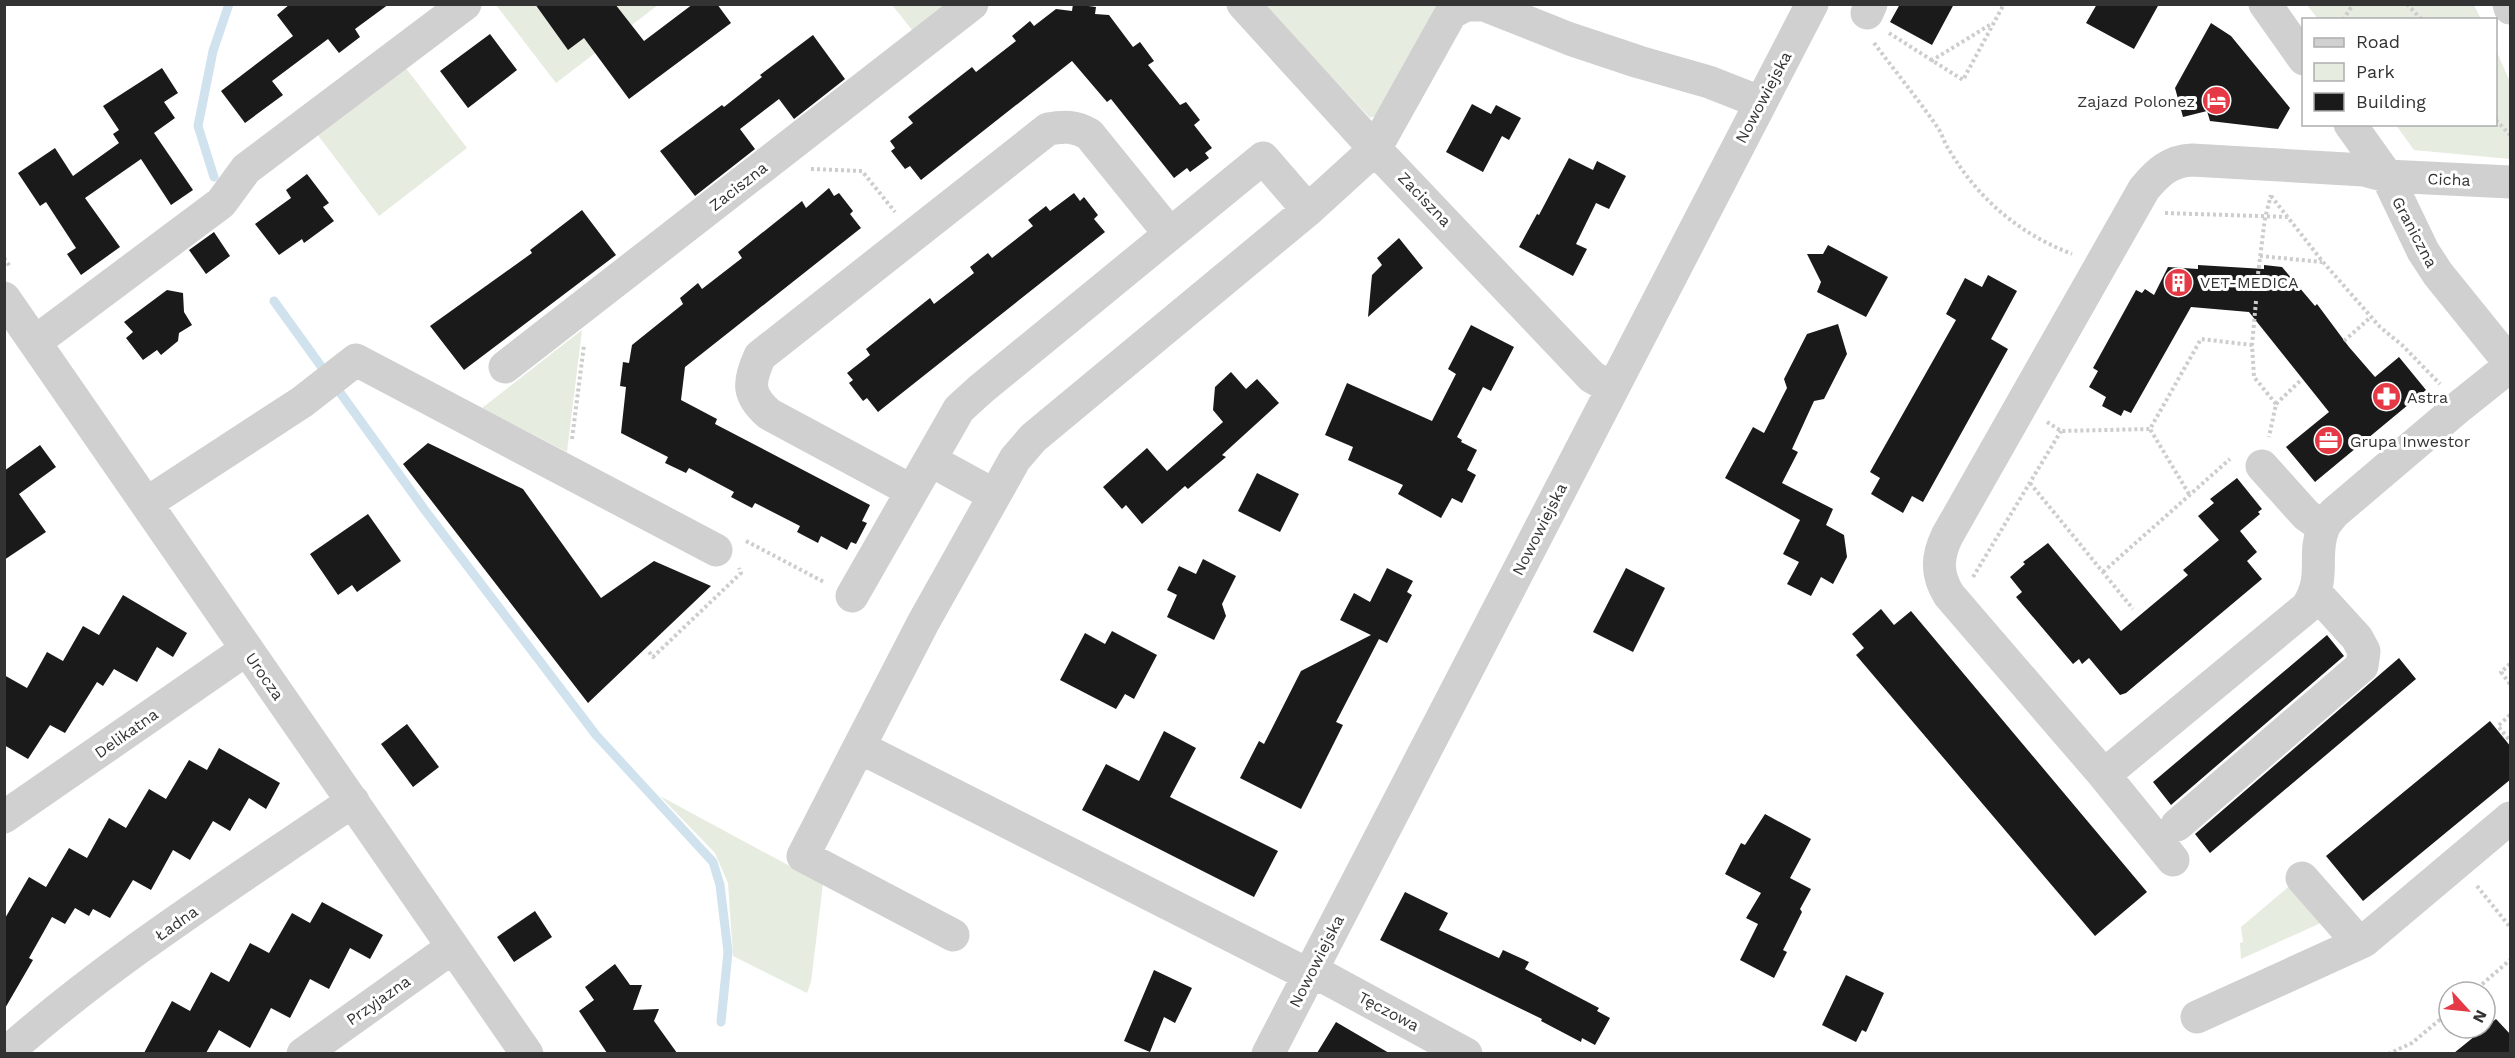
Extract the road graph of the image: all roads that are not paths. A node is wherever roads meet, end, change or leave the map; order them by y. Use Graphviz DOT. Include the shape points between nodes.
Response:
graph roads {
  1 [pos="465,4"];
  2 [pos="972,4"];
  3 [pos="1243,4"];
  4 [pos="1812,4"];
  5 [pos="2265,4"];
  6 [pos="2302,56"];
  7 [pos="1760,102"];
  8 [pos="2351,126"];
  9 [pos="1375,149"];
  10 [pos="2387,176"];
  11 [pos="2511,182"];
  12 [pos="1308,210"];
  13 [pos="1170,234"];
  14 [pos="4,298"];
  15 [pos="35,342"];
  16 [pos="2511,364"];
  17 [pos="505,367"];
  18 [pos="1612,388"];
  19 [pos="930,460"];
  20 [pos="2250,460"];
  21 [pos="912,491"];
  22 [pos="994,495"];
  23 [pos="147,503"];
  24 [pos="2323,527"];
  25 [pos="716,550"];
  26 [pos="2316,593"];
  27 [pos="852,596"];
  28 [pos="247,649"];
  29 [pos="859,747"];
  30 [pos="2104,776"];
  31 [pos="353,801"];
  32 [pos="4,817"];
  33 [pos="2511,818"];
  34 [pos="2177,825"];
  35 [pos="2173,860"];
  36 [pos="2302,878"];
  37 [pos="953,935"];
  38 [pos="2359,943"];
  39 [pos="453,947"];
  40 [pos="1309,975"];
  41 [pos="2198,1017"];
  42 [pos="5,1053"];
  43 [pos="303,1053"];
  44 [pos="526,1053"];
  45 [pos="1268,1053"];
  46 [pos="1466,1053"];
  1 -- 15 [label="street" via="246,169 221,203"];
  2 -- 17 [label="street, Zaciszna"];
  3 -- 9 [label="street, Zaciszna"];
  4 -- 7 [label="street, Nowowiejska"];
  5 -- 6 [label="street"];
  7 -- 9 [label="street" via="1570,39 1484,5 1466,5 1451,13"];
  7 -- 18 [label="street, Nowowiejska"];
  8 -- 10 [label="street, Graniczna"];
  9 -- 12 [label="street"];
  9 -- 18 [label="street, Zaciszna" via="1592,377"];
  10 -- 11 [label="street, Cicha"];
  10 -- 16 [label="street, Graniczna" via="2438,274"];
  10 -- 30 [label="street, Cicha" via="2364,170 2179,161 2156,175 2144,189 1940,553 1942,583 1957,604"];
  12 -- 13 [label="street" via="1263,158"];
  12 -- 22 [label="street" via="1033,438"];
  13 -- 19 [label="street" via="958,409"];
  13 -- 21 [label="street" via="1089,134 1078,128 1048,129 760,356 752,393 769,414"];
  14 -- 15 [label="street, Urocza"];
  15 -- 23 [label="street, Urocza"];
  16 -- 24 [label="street" via="2343,505"];
  18 -- 40 [label="street, Nowowiejska"];
  19 -- 21 [label="street"];
  19 -- 22 [label="street"];
  20 -- 24 [label="street"];
  21 -- 27 [label="street"];
  22 -- 29 [label="street"];
  23 -- 25 [label="street" via="302,402 356,360"];
  23 -- 28 [label="street, Urocza"];
  24 -- 26 [label="street"];
  26 -- 30 [label="street" via="2307,607"];
  26 -- 34 [label="street" via="2357,638 2364,651 2362,666"];
  28 -- 31 [label="street, Urocza"];
  28 -- 32 [label="street, Delikatna"];
  29 -- 37 [label="street" via="803,856"];
  29 -- 40 [label="street, Tęczowa"];
  30 -- 35 [label="street, Cicha"];
  31 -- 39 [label="street, Urocza"];
  31 -- 42 [label="street, Ładna" via="117,964 54,1010"];
  33 -- 38 [label="street"];
  36 -- 38 [label="street"];
  38 -- 41 [label="street"];
  39 -- 43 [label="street, Przyjazna"];
  39 -- 44 [label="street, Urocza"];
  40 -- 45 [label="street, Nowowiejska"];
  40 -- 46 [label="street, Tęczowa" via="1326,978"];
}
